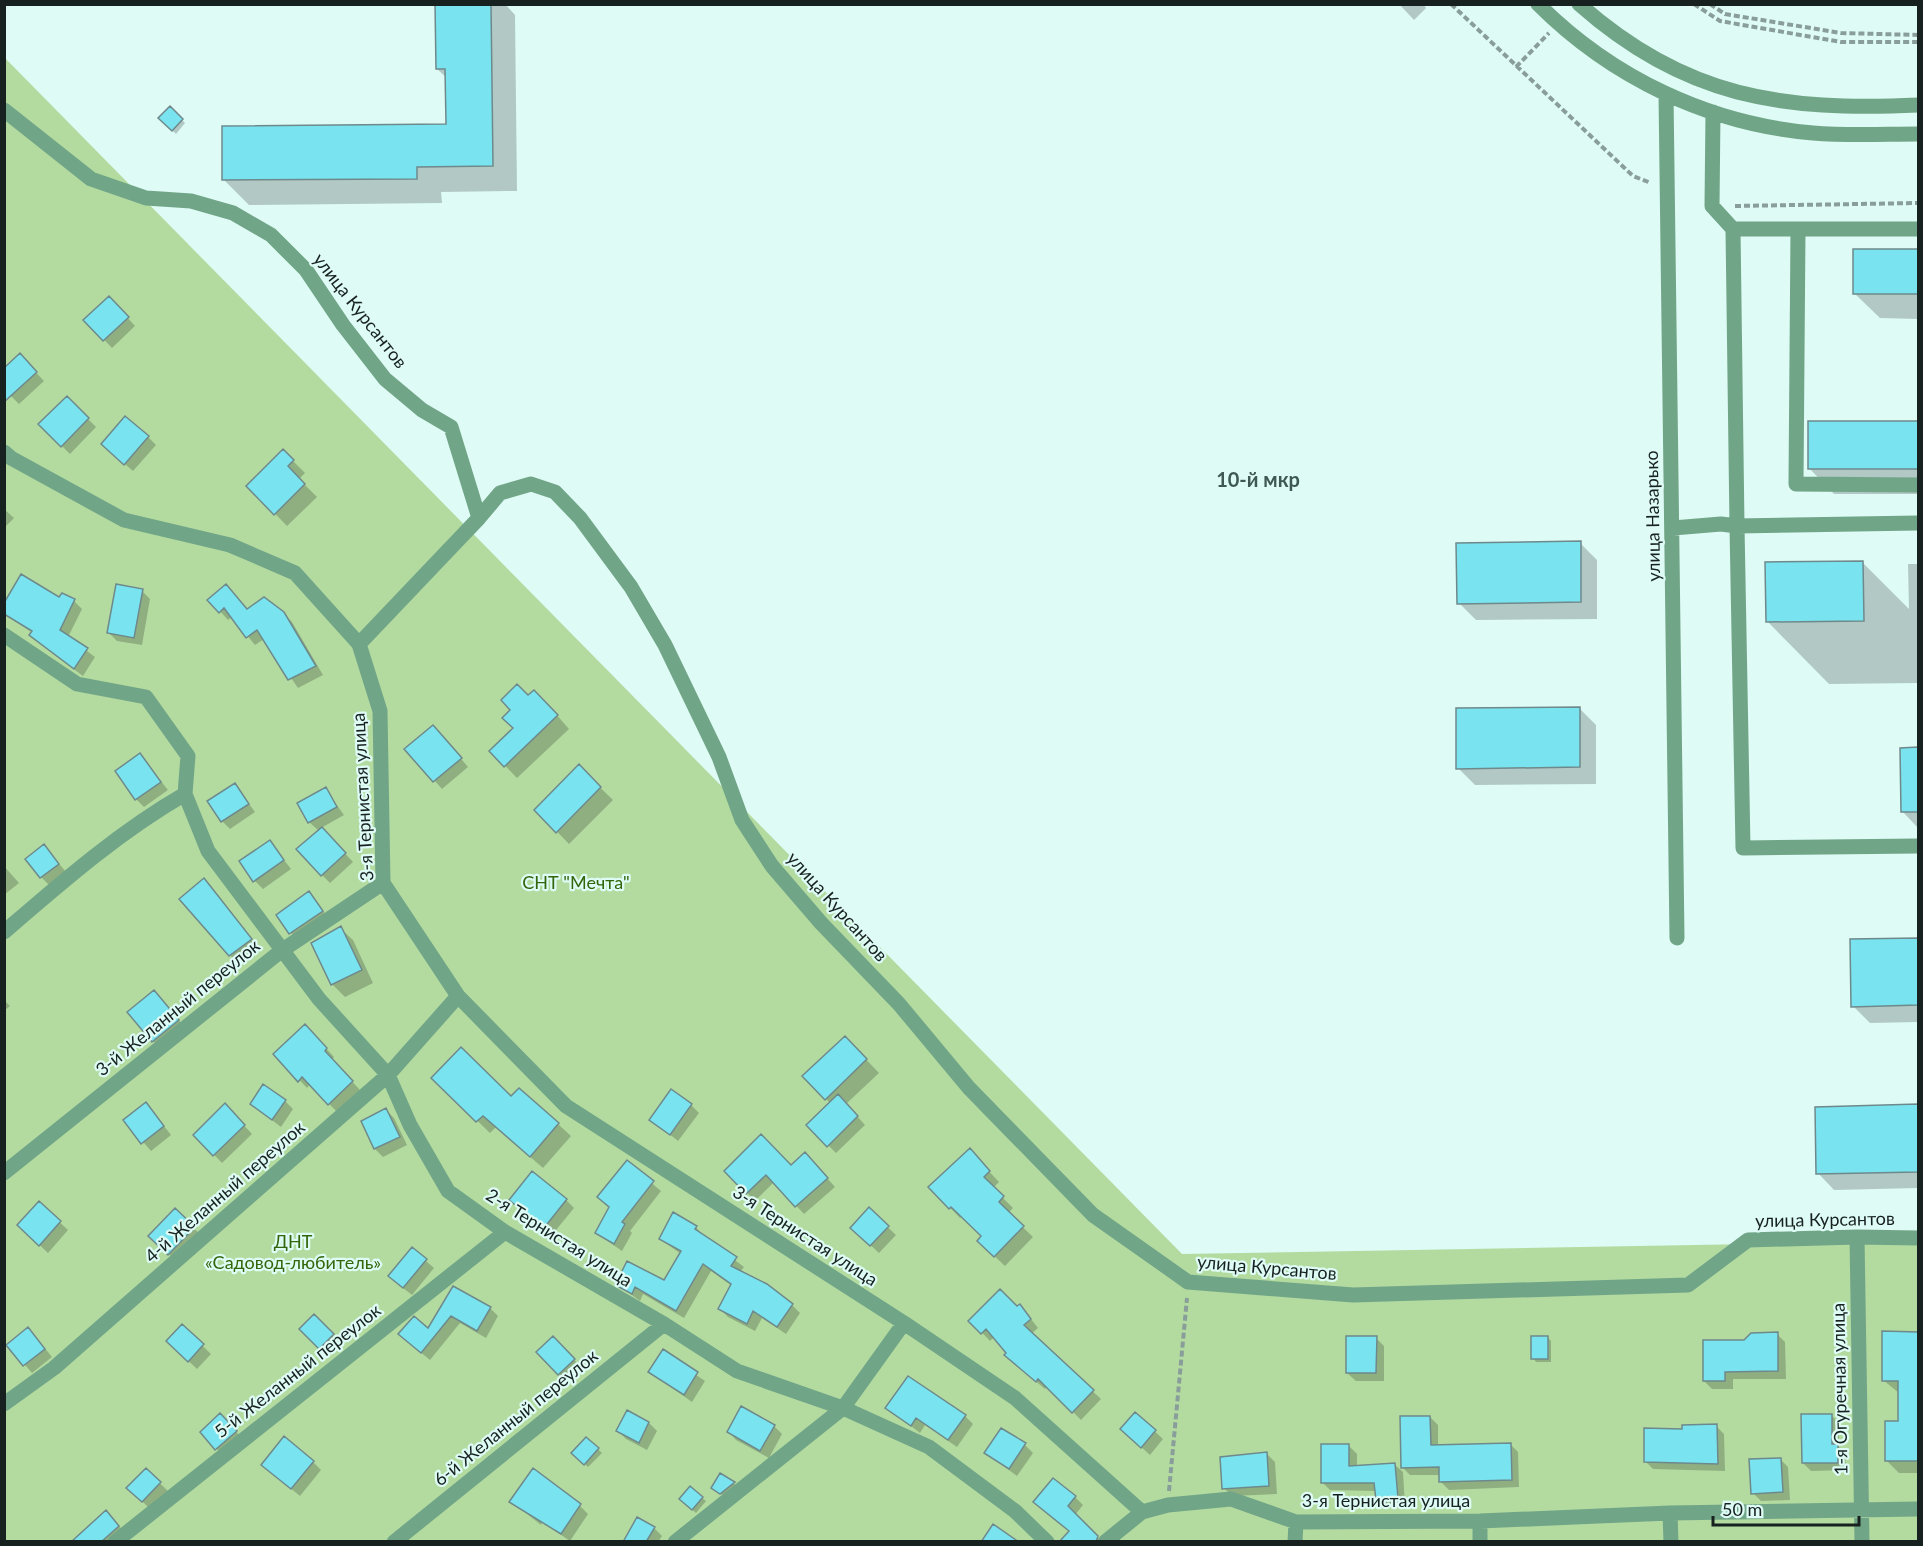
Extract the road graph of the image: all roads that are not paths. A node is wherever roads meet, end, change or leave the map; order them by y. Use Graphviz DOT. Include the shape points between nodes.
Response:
graph roads {
  1 [pos="1538,4"];
  2 [pos="1579,4"];
  3 [pos="1666,94"];
  4 [pos="1918,105"];
  5 [pos="4,110"];
  6 [pos="1713,112"];
  7 [pos="1918,134"];
  8 [pos="1733,229"];
  9 [pos="1798,229"];
  10 [pos="1918,229"];
  11 [pos="4,452"];
  12 [pos="1918,485"];
  13 [pos="479,518"];
  14 [pos="1918,523"];
  15 [pos="1737,526"];
  16 [pos="1673,528"];
  17 [pos="5,637"];
  18 [pos="359,644"];
  19 [pos="185,794"];
  20 [pos="1918,846"];
  21 [pos="383,883"];
  22 [pos="4,932"];
  23 [pos="1677,938"];
  24 [pos="281,951"];
  25 [pos="458,996"];
  26 [pos="388,1076"];
  27 [pos="4,1173"];
  28 [pos="505,1232"];
  29 [pos="1857,1237"];
  30 [pos="1918,1238"];
  31 [pos="904,1323"];
  32 [pos="664,1324"];
  33 [pos="4,1404"];
  34 [pos="843,1408"];
  35 [pos="1861,1509"];
  36 [pos="1918,1509"];
  37 [pos="1142,1512"];
  38 [pos="1670,1513"];
  39 [pos="1480,1521"];
  40 [pos="1296,1522"];
  41 [pos="115,1542"];
  42 [pos="394,1542"];
  43 [pos="675,1542"];
  44 [pos="1047,1542"];
  45 [pos="1105,1542"];
  46 [pos="1295,1542"];
  47 [pos="1480,1542"];
  48 [pos="1671,1542"];
  49 [pos="1862,1542"];
  1 -- 3 [label="street" via="1558,24 1619,69"];
  2 -- 4 [label="street" via="1642,53 1734,92 1815,106"];
  3 -- 6 [label="street"];
  3 -- 16 [label="street, улица Назарько"];
  5 -- 13 [label="street, улица Курсантов" via="91,179 146,198 190,201 233,213 271,235 306,270 385,379 422,410 451,427"];
  6 -- 7 [label="street" via="1764,126 1814,133"];
  6 -- 8 [label="street" via="1712,206"];
  8 -- 9 [label="street"];
  8 -- 15 [label="street"];
  9 -- 10 [label="street"];
  9 -- 12 [label="street" via="1796,484"];
  11 -- 18 [label="street, 3-я Тернистая улица" via="124,520 230,545 295,573"];
  13 -- 18 [label="street"];
  13 -- 29 [label="street, улица Курсантов" via="500,493 531,484 555,492 580,518 631,587 665,645 719,756 742,820 772,866 899,1004 969,1088 1093,1215 1188,1282 1353,1295 1688,1285 1748,1240"];
  14 -- 15 [label="street"];
  15 -- 16 [label="street"];
  15 -- 20 [label="street" via="1743,848"];
  16 -- 23 [label="street, улица Назарько"];
  17 -- 19 [label="street, 2-я Тернистая улица" via="76,684 146,697 188,756"];
  18 -- 21 [label="street, 3-я Тернистая улица" via="380,711"];
  19 -- 22 [label="street" via="79,868"];
  19 -- 24 [label="street, 2-я Тернистая улица" via="208,851"];
  21 -- 24 [label="street, 3-й Желанный переулок"];
  21 -- 25 [label="street, 3-я Тернистая улица"];
  24 -- 26 [label="street, 2-я Тернистая улица"];
  24 -- 27 [label="street, 3-й Желанный переулок"];
  25 -- 26 [label="street, 4-й Желанный переулок"];
  25 -- 31 [label="street, 3-я Тернистая улица" via="566,1106"];
  26 -- 28 [label="street, 2-я Тернистая улица" via="410,1125 448,1191"];
  26 -- 33 [label="street, 4-й Желанный переулок" via="54,1368"];
  28 -- 32 [label="street, 2-я Тернистая улица"];
  28 -- 41 [label="street, 5-й Желанный переулок"];
  29 -- 30 [label="street, улица Курсантов"];
  29 -- 35 [label="street, 1-я Огуречная улица"];
  31 -- 34 [label="street"];
  31 -- 37 [label="street, 3-я Тернистая улица" via="1015,1398"];
  32 -- 34 [label="street, 2-я Тернистая улица" via="737,1371"];
  32 -- 42 [label="street, 6-й Желанный переулок"];
  34 -- 43 [label="street"];
  34 -- 44 [label="street, 2-я Тернистая улица" via="929,1447 1015,1511"];
  35 -- 36 [label="street, 3-я Тернистая улица"];
  35 -- 38 [label="street, 3-я Тернистая улица"];
  35 -- 49 [label="street, 1-я Огуречная улица"];
  37 -- 40 [label="street, 3-я Тернистая улица" via="1168,1505 1231,1499"];
  37 -- 45 [label="street"];
  38 -- 39 [label="street, 3-я Тернистая улица"];
  38 -- 48 [label="street"];
  39 -- 40 [label="street, 3-я Тернистая улица"];
  39 -- 47 [label="street"];
  40 -- 46 [label="street"];
}
